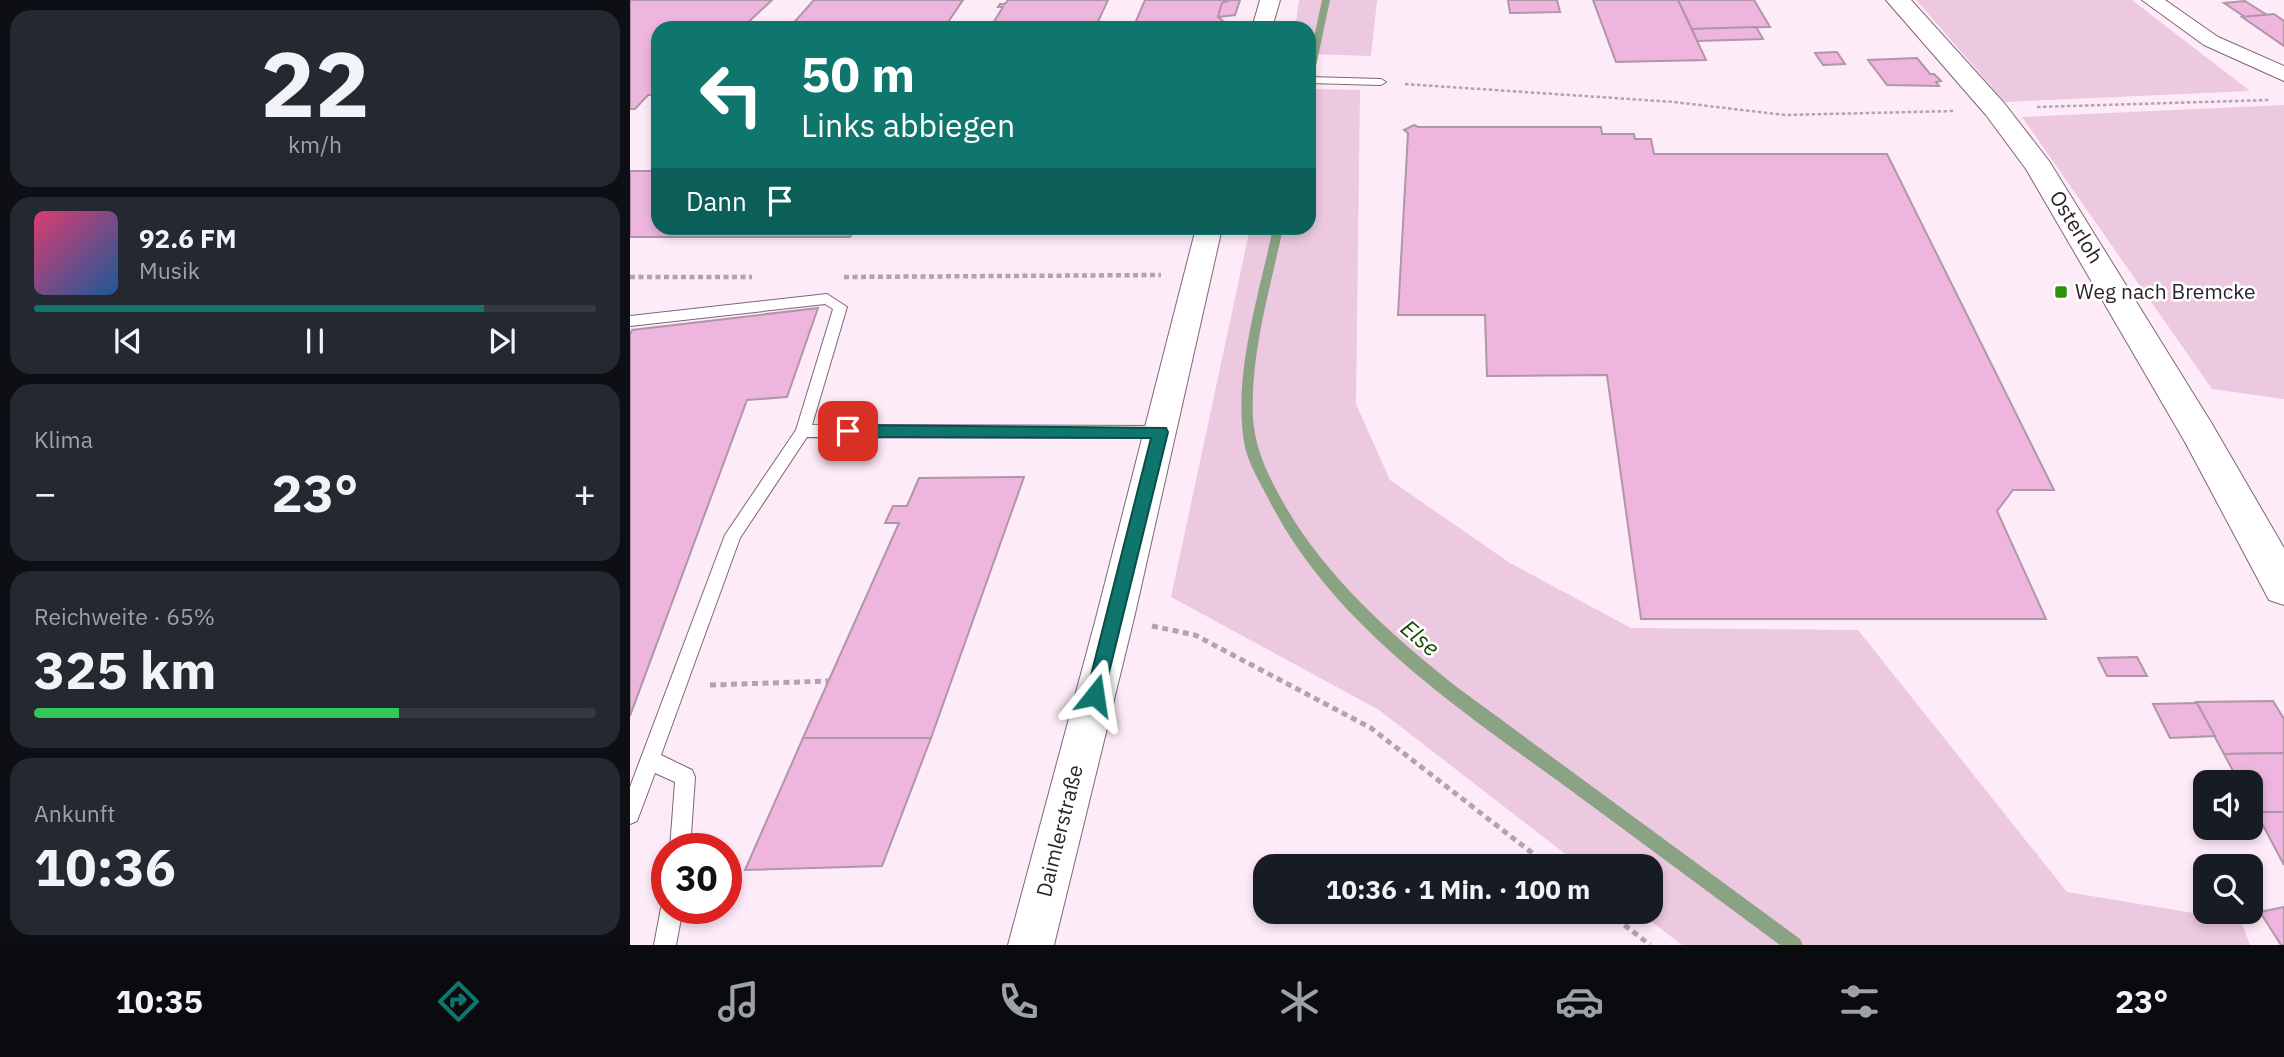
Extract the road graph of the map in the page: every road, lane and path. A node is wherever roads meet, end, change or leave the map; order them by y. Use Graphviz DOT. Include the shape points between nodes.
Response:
graph roads {
  1 [pos="1270,0"];
  2 [pos="1898,0"];
  3 [pos="2152,0"];
  4 [pos="1264,21"];
  5 [pos="2284,74"];
  6 [pos="1316,80"];
  7 [pos="1381,82"];
  8 [pos="2272,100"];
  9 [pos="1996,109"];
  10 [pos="1208,235"];
  11 [pos="1199,275"];
  12 [pos="838,276"];
  13 [pos="630,277"];
  14 [pos="755,277"];
  15 [pos="630,321"];
  16 [pos="803,431"];
  17 [pos="1161,432"];
  18 [pos="2284,587"];
  19 [pos="1115,618"];
  20 [pos="829,681"];
  21 [pos="677,686"];
  22 [pos="650,760"];
  23 [pos="630,814"];
  24 [pos="681,833"];
  25 [pos="1534,854"];
  26 [pos="669,924"];
  27 [pos="1623,924"];
  28 [pos="665,945"];
  29 [pos="1031,945"];
  30 [pos="1650,945"];
  1 -- 4 [label="street"];
  2 -- 9 [label="main road, Osterloh"];
  3 -- 5 [label="street" via="2211,41"];
  6 -- 7 [label="lane"];
  7 -- 9 [label="path" via="1674,102 1785,115"];
  8 -- 9 [label="path"];
  9 -- 18 [label="main road, Osterloh" via="2079,229"];
  10 -- 11 [label="street, Daimlerstraße"];
  11 -- 12 [label="path"];
  11 -- 17 [label="street, Daimlerstraße"];
  13 -- 14 [label="path"];
  15 -- 16 [label="lane" via="827,299 834,303 840,307"];
  16 -- 17 [label="lane"];
  16 -- 21 [label="lane" via="733,535"];
  17 -- 19 [label="street, Daimlerstraße"];
  19 -- 25 [label="path" via="1195,635 1371,728"];
  19 -- 29 [label="street, Daimlerstraße"];
  20 -- 21 [label="path"];
  21 -- 22 [label="lane"];
  22 -- 23 [label="lane"];
  22 -- 24 [label="lane" via="685,777"];
  26 -- 28 [label="lane"];
  27 -- 30 [label="path"];
}
